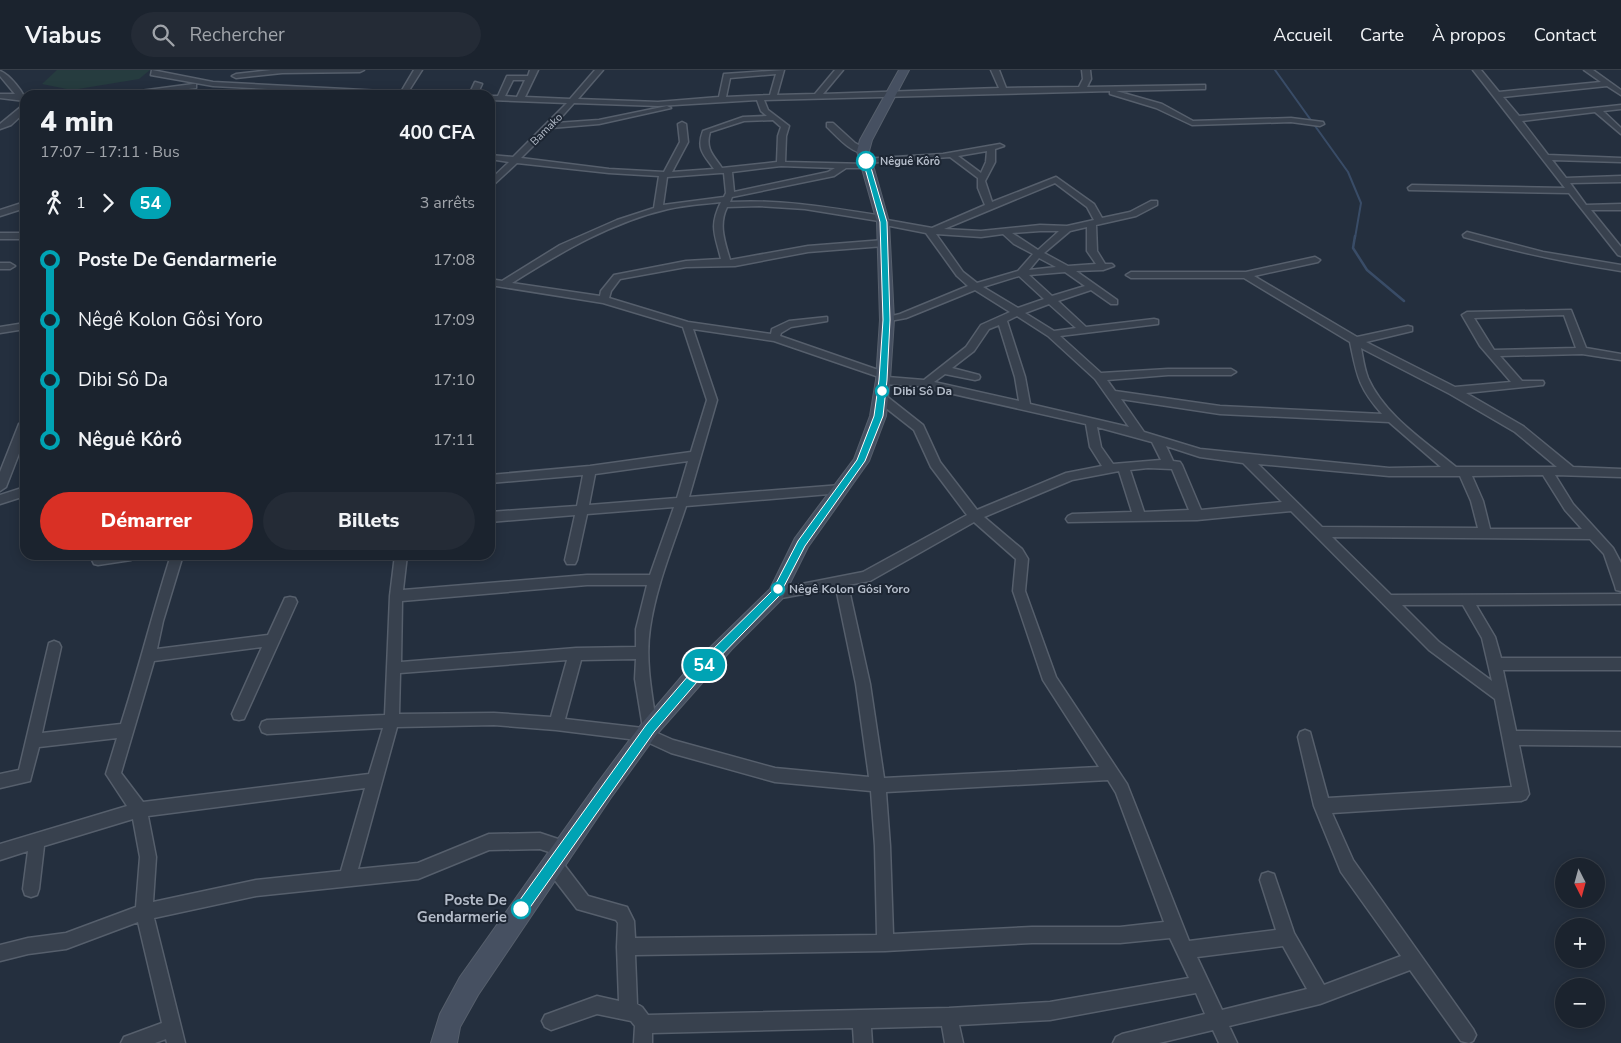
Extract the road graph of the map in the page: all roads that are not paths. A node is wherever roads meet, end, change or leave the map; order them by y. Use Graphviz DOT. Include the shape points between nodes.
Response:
graph roads {
  1 [pos="156,70"];
  2 [pos="174,70"];
  3 [pos="360,70"];
  4 [pos="418,70"];
  5 [pos="534,70"];
  6 [pos="599,70"];
  7 [pos="780,70"];
  8 [pos="839,70"];
  9 [pos="904,70"];
  10 [pos="995,70"];
  11 [pos="1086,70"];
  12 [pos="1477,70"];
  13 [pos="1588,70"];
  14 [pos="0,73"];
  15 [pos="239,73"];
  16 [pos="165,76"];
  17 [pos="531,78"];
  18 [pos="213,84"];
  19 [pos="352,84"];
  20 [pos="478,84"];
  21 [pos="1608,84"];
  22 [pos="230,85"];
  23 [pos="1202,87"];
  24 [pos="1098,89"];
  25 [pos="165,90"];
  26 [pos="288,90"];
  27 [pos="321,90"];
  28 [pos="383,90"];
  29 [pos="406,90"];
  30 [pos="475,90"];
  31 [pos="1003,90"];
  32 [pos="1081,90"];
  33 [pos="1621,93"];
  34 [pos="20,94"];
  35 [pos="891,95"];
  36 [pos="1496,95"];
  37 [pos="0,96"];
  38 [pos="816,97"];
  39 [pos="20,98"];
  40 [pos="495,98"];
  41 [pos="501,98"];
  42 [pos="760,98"];
  43 [pos="773,98"];
  44 [pos="520,99"];
  45 [pos="722,99"];
  46 [pos="572,101"];
  47 [pos="686,102"];
  48 [pos="1621,107"];
  49 [pos="1597,110"];
  50 [pos="20,112"];
  51 [pos="773,118"];
  52 [pos="1517,118"];
  53 [pos="682,124"];
  54 [pos="1320,124"];
  55 [pos="830,125"];
  56 [pos="548,126"];
  57 [pos="0,127"];
  58 [pos="1620,130"];
  59 [pos="684,142"];
  60 [pos="702,142"];
  61 [pos="951,154"];
  62 [pos="1545,157"];
  63 [pos="495,158"];
  64 [pos="865,159"];
  65 [pos="516,160"];
  66 [pos="1621,160"];
  67 [pos="781,164"];
  68 [pos="845,165"];
  69 [pos="724,171"];
  70 [pos="665,174"];
  71 [pos="983,178"];
  72 [pos="1621,179"];
  73 [pos="495,180"];
  74 [pos="1563,180"];
  75 [pos="1412,188"];
  76 [pos="1571,191"];
  77 [pos="727,199"];
  78 [pos="1154,203"];
  79 [pos="990,206"];
  80 [pos="0,207"];
  81 [pos="20,207"];
  82 [pos="1621,207"];
  83 [pos="11,208"];
  84 [pos="1584,208"];
  85 [pos="658,209"];
  86 [pos="0,213"];
  87 [pos="883,220"];
  88 [pos="1095,222"];
  89 [pos="1067,229"];
  90 [pos="928,231"];
  91 [pos="1004,231"];
  92 [pos="1467,235"];
  93 [pos="0,236"];
  94 [pos="20,236"];
  95 [pos="884,243"];
  96 [pos="1621,253"];
  97 [pos="1037,255"];
  98 [pos="1315,260"];
  99 [pos="726,262"];
  100 [pos="1621,268"];
  101 [pos="1068,270"];
  102 [pos="1021,273"];
  103 [pos="1131,275"];
  104 [pos="1246,275"];
  105 [pos="495,283"];
  106 [pos="504,284"];
  107 [pos="974,287"];
  108 [pos="1092,287"];
  109 [pos="495,288"];
  110 [pos="604,300"];
  111 [pos="1050,300"];
  112 [pos="1114,302"];
  113 [pos="1016,313"];
  114 [pos="824,319"];
  115 [pos="1002,319"];
  116 [pos="887,320"];
  117 [pos="1154,322"];
  118 [pos="687,326"];
  119 [pos="20,327"];
  120 [pos="1408,329"];
  121 [pos="0,330"];
  122 [pos="1084,330"];
  123 [pos="1052,334"];
  124 [pos="775,338"];
  125 [pos="1355,340"];
  126 [pos="1582,352"];
  127 [pos="1492,354"];
  128 [pos="1621,357"];
  129 [pos="943,370"];
  130 [pos="1230,372"];
  131 [pos="975,377"];
  132 [pos="1099,377"];
  133 [pos="883,378"];
  134 [pos="1539,383"];
  135 [pos="925,384"];
  136 [pos="1519,385"];
  137 [pos="1454,391"];
  138 [pos="1111,394"];
  139 [pos="881,398"];
  140 [pos="1025,406"];
  141 [pos="1392,418"];
  142 [pos="1091,421"];
  143 [pos="1140,434"];
  144 [pos="20,437"];
  145 [pos="1156,438"];
  146 [pos="695,456"];
  147 [pos="1246,459"];
  148 [pos="1169,465"];
  149 [pos="1123,466"];
  150 [pos="1110,468"];
  151 [pos="590,470"];
  152 [pos="1458,471"];
  153 [pos="1546,471"];
  154 [pos="1570,471"];
  155 [pos="1621,472"];
  156 [pos="495,479"];
  157 [pos="0,488"];
  158 [pos="841,489"];
  159 [pos="20,493"];
  160 [pos="0,500"];
  161 [pos="682,501"];
  162 [pos="1293,506"];
  163 [pos="582,509"];
  164 [pos="1197,515"];
  165 [pos="975,516"];
  166 [pos="495,517"];
  167 [pos="1140,517"];
  168 [pos="1072,519"];
  169 [pos="1320,532"];
  170 [pos="1485,533"];
  171 [pos="1591,534"];
  172 [pos="175,560"];
  173 [pos="400,560"];
  174 [pos="571,560"];
  175 [pos="655,580"];
  176 [pos="841,581"];
  177 [pos="1621,586"];
  178 [pos="776,594"];
  179 [pos="396,596"];
  180 [pos="1466,599"];
  181 [pos="1621,599"];
  182 [pos="1387,600"];
  183 [pos="290,602"];
  184 [pos="271,640"];
  185 [pos="54,647"];
  186 [pos="642,653"];
  187 [pos="576,654"];
  188 [pos="149,656"];
  189 [pos="1496,664"];
  190 [pos="1621,664"];
  191 [pos="394,668"];
  192 [pos="1502,696"];
  193 [pos="239,714"];
  194 [pos="392,721"];
  195 [pos="556,724"];
  196 [pos="267,727"];
  197 [pos="127,730"];
  198 [pos="648,732"];
  199 [pos="1305,737"];
  200 [pos="1511,738"];
  201 [pos="1621,739"];
  202 [pos="33,741"];
  203 [pos="1112,773"];
  204 [pos="375,780"];
  205 [pos="0,781"];
  206 [pos="878,785"];
  207 [pos="1322,806"];
  208 [pos="139,810"];
  209 [pos="37,841"];
  210 [pos="564,850"];
  211 [pos="0,852"];
  212 [pos="553,864"];
  213 [pos="347,878"];
  214 [pos="1268,880"];
  215 [pos="31,889"];
  216 [pos="144,912"];
  217 [pos="1175,929"];
  218 [pos="1287,936"];
  219 [pos="885,943"];
  220 [pos="625,947"];
  221 [pos="1185,950"];
  222 [pos="0,954"];
  223 [pos="1414,960"];
  224 [pos="1201,984"];
  225 [pos="1320,995"];
  226 [pos="628,1011"];
  227 [pos="949,1016"];
  228 [pos="861,1018"];
  229 [pos="1218,1020"];
  230 [pos="551,1021"];
  231 [pos="644,1024"];
  232 [pos="1468,1035"];
  233 [pos="174,1036"];
  234 [pos="130,1043"];
  235 [pos="444,1043"];
  236 [pos="643,1043"];
  237 [pos="864,1043"];
  238 [pos="954,1043"];
  239 [pos="1122,1043"];
  240 [pos="1228,1043"];
  1 -- 16 [label="street" via="154,73"];
  2 -- 16 [label="street"];
  3 -- 19 [label="street"];
  4 -- 29 [label="street"];
  5 -- 17 [label="street"];
  6 -- 46 [label="street, Bamako"];
  7 -- 43 [label="street"];
  7 -- 45 [label="street" via="727,76"];
  8 -- 38 [label="street"];
  9 -- 35 [label="street"];
  10 -- 31 [label="street"];
  11 -- 32 [label="street" via="1087,79"];
  12 -- 36 [label="street"];
  13 -- 21 [label="street"];
  14 -- 34 [label="street"];
  15 -- 19 [label="street" via="282,71"];
  15 -- 22 [label="street"];
  16 -- 18 [label="street"];
  17 -- 41 [label="street" via="510,78"];
  17 -- 44 [label="street"];
  18 -- 22 [label="street"];
  18 -- 25 [label="street"];
  19 -- 27 [label="street"];
  19 -- 28 [label="street"];
  20 -- 30 [label="street"];
  21 -- 33 [label="street"];
  21 -- 36 [label="street"];
  22 -- 26 [label="street"];
  23 -- 24 [label="street"];
  24 -- 32 [label="street"];
  24 -- 54 [label="street" via="1139,98 1192,122 1291,120"];
  31 -- 32 [label="street"];
  31 -- 35 [label="street"];
  35 -- 38 [label="street"];
  35 -- 64 [label="street" via="866,140"];
  36 -- 52 [label="street"];
  37 -- 39 [label="street"];
  38 -- 43 [label="street"];
  40 -- 41 [label="street"];
  41 -- 44 [label="street"];
  42 -- 43 [label="street"];
  42 -- 45 [label="street"];
  42 -- 51 [label="street" via="765,111"];
  44 -- 46 [label="street"];
  45 -- 47 [label="street"];
  46 -- 47 [label="street"];
  46 -- 56 [label="street, Bamako"];
  47 -- 56 [label="street" via="599,122"];
  48 -- 49 [label="street"];
  49 -- 52 [label="street"];
  49 -- 58 [label="street"];
  50 -- 57 [label="street"];
  51 -- 60 [label="street" via="742,119 707,131"];
  51 -- 67 [label="street" via="785,126"];
  52 -- 62 [label="street"];
  53 -- 59 [label="street"];
  55 -- 64 [label="street"];
  56 -- 65 [label="street, Bamako"];
  59 -- 60 [label="street"];
  59 -- 70 [label="street"];
  60 -- 69 [label="street"];
  61 -- 64 [label="street"];
  61 -- 71 [label="street"];
  61 -- 71 [label="street" via="996,147 990,168"];
  62 -- 66 [label="street"];
  62 -- 74 [label="street"];
  63 -- 65 [label="street"];
  64 -- 68 [label="street"];
  64 -- 87 [label="street"];
  65 -- 70 [label="street"];
  65 -- 73 [label="street, Bamako"];
  67 -- 68 [label="street"];
  67 -- 69 [label="street"];
  68 -- 77 [label="street" via="831,174"];
  69 -- 70 [label="street"];
  69 -- 77 [label="street"];
  70 -- 85 [label="street"];
  71 -- 79 [label="street" via="982,188"];
  72 -- 74 [label="street"];
  74 -- 76 [label="street"];
  75 -- 76 [label="street"];
  76 -- 84 [label="street"];
  77 -- 85 [label="street" via="685,202"];
  77 -- 87 [label="street" via="805,206"];
  77 -- 99 [label="street" via="718,217"];
  78 -- 88 [label="street" via="1133,214"];
  79 -- 88 [label="street" via="1031,187 1056,180 1091,206"];
  79 -- 90 [label="street"];
  80 -- 83 [label="street"];
  81 -- 83 [label="street"];
  82 -- 84 [label="street"];
  83 -- 86 [label="street"];
  84 -- 96 [label="street"];
  85 -- 106 [label="street" via="563,247"];
  87 -- 90 [label="street"];
  87 -- 95 [label="street"];
  88 -- 89 [label="street"];
  88 -- 101 [label="street" via="1092,251 1106,266"];
  89 -- 91 [label="street"];
  89 -- 97 [label="street"];
  90 -- 91 [label="street" via="981,234"];
  90 -- 107 [label="street" via="955,270"];
  91 -- 97 [label="street"];
  92 -- 100 [label="street" via="1569,262"];
  93 -- 94 [label="street"];
  95 -- 99 [label="street" via="846,245"];
  95 -- 116 [label="street"];
  97 -- 101 [label="street"];
  97 -- 102 [label="street"];
  98 -- 104 [label="street"];
  99 -- 110 [label="street" via="686,264 617,277 606,291"];
  101 -- 102 [label="street"];
  101 -- 108 [label="street"];
  102 -- 107 [label="street"];
  102 -- 111 [label="street"];
  103 -- 104 [label="street"];
  104 -- 125 [label="street"];
  105 -- 106 [label="street"];
  106 -- 109 [label="street"];
  106 -- 110 [label="street"];
  107 -- 113 [label="street"];
  107 -- 116 [label="street"];
  108 -- 111 [label="street"];
  108 -- 112 [label="street"];
  110 -- 118 [label="street"];
  111 -- 113 [label="street"];
  111 -- 122 [label="street"];
  113 -- 115 [label="street"];
  113 -- 123 [label="street"];
  114 -- 124 [label="street" via="789,324 776,331"];
  115 -- 129 [label="street" via="986,327 970,348"];
  115 -- 140 [label="street" via="1020,377"];
  116 -- 133 [label="street"];
  117 -- 122 [label="street"];
  118 -- 124 [label="street"];
  118 -- 146 [label="street" via="712,400"];
  119 -- 121 [label="street"];
  120 -- 125 [label="street"];
  122 -- 123 [label="street"];
  123 -- 132 [label="street"];
  124 -- 133 [label="street"];
  125 -- 137 [label="street"];
  125 -- 141 [label="street" via="1362,378"];
  126 -- 127 [label="street"];
  126 -- 127 [label="street" via="1568,312 1467,315"];
  126 -- 128 [label="street"];
  127 -- 136 [label="street"];
  129 -- 131 [label="street"];
  129 -- 135 [label="street"];
  130 -- 132 [label="street"];
  132 -- 138 [label="street"];
  133 -- 135 [label="street"];
  133 -- 139 [label="street"];
  134 -- 136 [label="street"];
  135 -- 140 [label="street"];
  136 -- 137 [label="street"];
  137 -- 154 [label="street" via="1520,429"];
  138 -- 141 [label="street" via="1220,410"];
  138 -- 143 [label="street"];
  139 -- 158 [label="street" via="865,452"];
  139 -- 165 [label="street" via="918,428 935,464"];
  140 -- 142 [label="street"];
  141 -- 152 [label="street"];
  142 -- 143 [label="street"];
  142 -- 150 [label="street" via="1094,448"];
  143 -- 145 [label="street"];
  144 -- 157 [label="street"];
  145 -- 147 [label="street" via="1200,453"];
  145 -- 148 [label="street"];
  146 -- 151 [label="street"];
  146 -- 161 [label="street"];
  147 -- 152 [label="street" via="1389,472"];
  147 -- 162 [label="street"];
  148 -- 149 [label="street"];
  148 -- 164 [label="street" via="1176,466"];
  149 -- 150 [label="street"];
  149 -- 167 [label="street"];
  150 -- 165 [label="street" via="1070,476"];
  151 -- 156 [label="street"];
  151 -- 163 [label="street"];
  152 -- 153 [label="street"];
  152 -- 170 [label="street" via="1477,501"];
  153 -- 154 [label="street"];
  153 -- 171 [label="street"];
  154 -- 155 [label="street"];
  158 -- 161 [label="street"];
  158 -- 178 [label="street" via="801,543"];
  159 -- 160 [label="street"];
  161 -- 163 [label="street"];
  161 -- 175 [label="street"];
  162 -- 164 [label="street"];
  162 -- 169 [label="street"];
  163 -- 166 [label="street"];
  163 -- 174 [label="street"];
  164 -- 167 [label="street"];
  165 -- 176 [label="street" via="866,577"];
  165 -- 203 [label="street" via="1022,559 1019,591 1050,680"];
  167 -- 168 [label="street"];
  169 -- 170 [label="street"];
  169 -- 182 [label="street"];
  170 -- 171 [label="street"];
  171 -- 177 [label="street" via="1608,551"];
  172 -- 188 [label="street" via="156,621"];
  173 -- 179 [label="street"];
  175 -- 179 [label="street" via="587,580"];
  175 -- 186 [label="street" via="643,629"];
  176 -- 178 [label="street"];
  176 -- 206 [label="street" via="856,644"];
  178 -- 198 [label="street" via="719,649"];
  179 -- 191 [label="street"];
  180 -- 181 [label="street"];
  180 -- 182 [label="street"];
  180 -- 189 [label="street" via="1488,637"];
  182 -- 192 [label="street" via="1434,646"];
  183 -- 184 [label="street"];
  184 -- 188 [label="street"];
  184 -- 193 [label="street"];
  185 -- 202 [label="street"];
  186 -- 187 [label="street"];
  186 -- 198 [label="street"];
  187 -- 191 [label="street"];
  187 -- 195 [label="street"];
  188 -- 197 [label="street"];
  189 -- 190 [label="street"];
  189 -- 192 [label="street"];
  191 -- 194 [label="street"];
  192 -- 200 [label="street"];
  194 -- 195 [label="street" via="494,719"];
  194 -- 196 [label="street"];
  194 -- 204 [label="street"];
  195 -- 198 [label="street"];
  197 -- 202 [label="street"];
  197 -- 208 [label="street" via="113,774"];
  198 -- 206 [label="street" via="671,746 775,775"];
  198 -- 210 [label="street"];
  199 -- 207 [label="street"];
  200 -- 201 [label="street"];
  200 -- 207 [label="street" via="1521,794"];
  202 -- 205 [label="street" via="25,776"];
  203 -- 206 [label="street"];
  203 -- 217 [label="street" via="1122,788"];
  204 -- 208 [label="street"];
  204 -- 213 [label="street"];
  206 -- 219 [label="street" via="883,838"];
  207 -- 223 [label="street" via="1347,866"];
  208 -- 209 [label="street"];
  208 -- 216 [label="street" via="148,857"];
  209 -- 211 [label="street"];
  209 -- 215 [label="street"];
  210 -- 212 [label="street"];
  210 -- 213 [label="street" via="540,840 489,842 418,871"];
  212 -- 220 [label="street" via="583,903 621,913 626,921"];
  212 -- 235 [label="street" via="469,986 449,1023"];
  213 -- 216 [label="street" via="256,888"];
  214 -- 218 [label="street"];
  216 -- 222 [label="street" via="66,941"];
  216 -- 233 [label="street"];
  217 -- 219 [label="street" via="1120,935"];
  217 -- 221 [label="street"];
  218 -- 221 [label="street"];
  218 -- 225 [label="street"];
  219 -- 220 [label="street"];
  220 -- 226 [label="street"];
  221 -- 224 [label="street"];
  223 -- 225 [label="street"];
  223 -- 232 [label="street"];
  224 -- 227 [label="street" via="1050,1011"];
  224 -- 229 [label="street"];
  225 -- 229 [label="street"];
  226 -- 230 [label="street" via="597,1005"];
  226 -- 231 [label="street" via="636,1013"];
  227 -- 228 [label="street"];
  227 -- 238 [label="street"];
  228 -- 231 [label="street"];
  228 -- 237 [label="street"];
  229 -- 239 [label="street"];
  229 -- 240 [label="street"];
  231 -- 236 [label="street"];
  233 -- 234 [label="street"];
}
